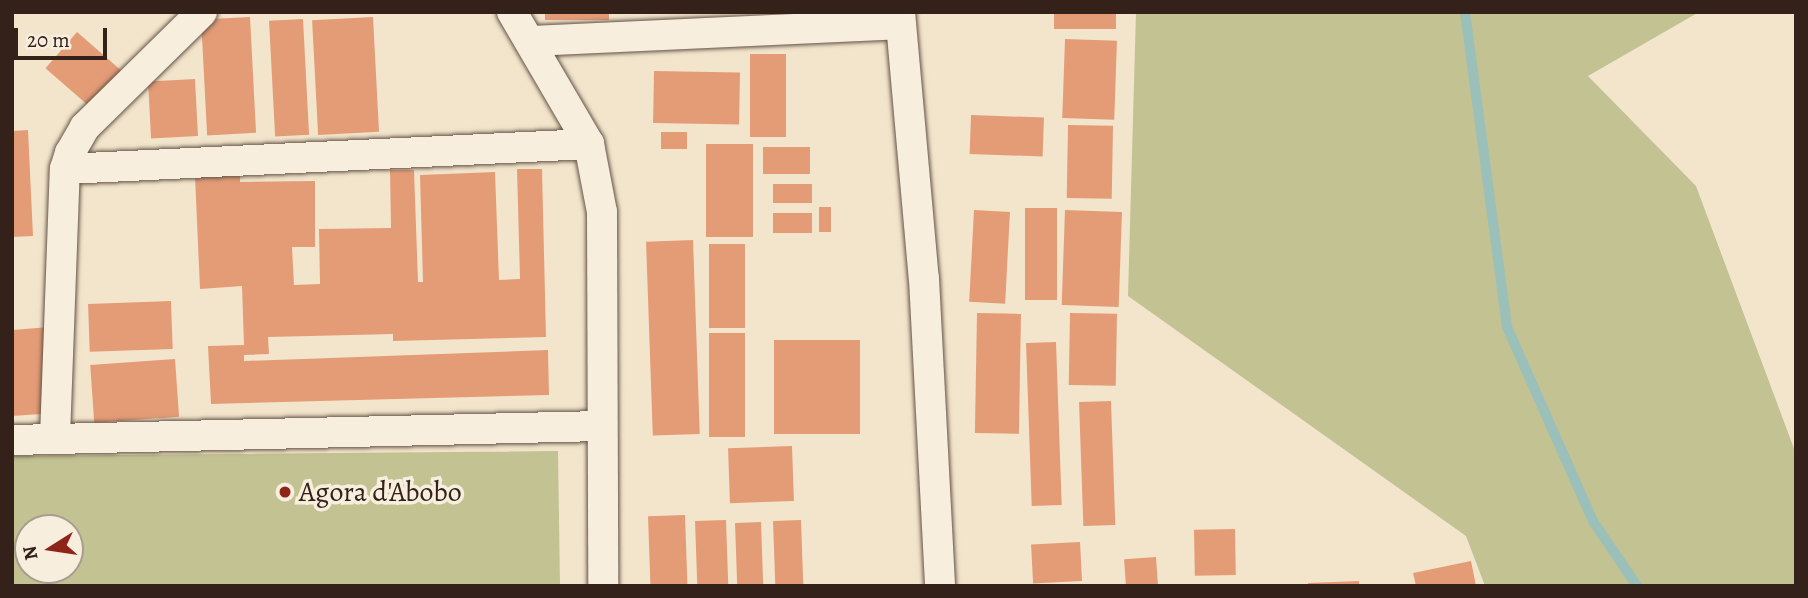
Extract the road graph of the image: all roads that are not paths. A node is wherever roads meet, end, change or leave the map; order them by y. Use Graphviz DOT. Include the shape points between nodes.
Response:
graph roads {
  1 [pos="202,12"];
  2 [pos="512,12"];
  3 [pos="900,18"];
  4 [pos="625,24"];
  5 [pos="530,41"];
  6 [pos="589,144"];
  7 [pos="65,169"];
  8 [pos="602,426"];
  9 [pos="55,437"];
  10 [pos="12,440"];
  11 [pos="603,586"];
  12 [pos="940,586"];
  1 -- 7 [label="street" via="85,127"];
  2 -- 5 [label="street"];
  3 -- 4 [label="street"];
  3 -- 12 [label="street" via="924,279"];
  4 -- 5 [label="street"];
  5 -- 6 [label="street"];
  6 -- 7 [label="street"];
  6 -- 8 [label="street" via="602,212"];
  7 -- 9 [label="street"];
  8 -- 9 [label="street"];
  8 -- 11 [label="street"];
  9 -- 10 [label="street"];
}
